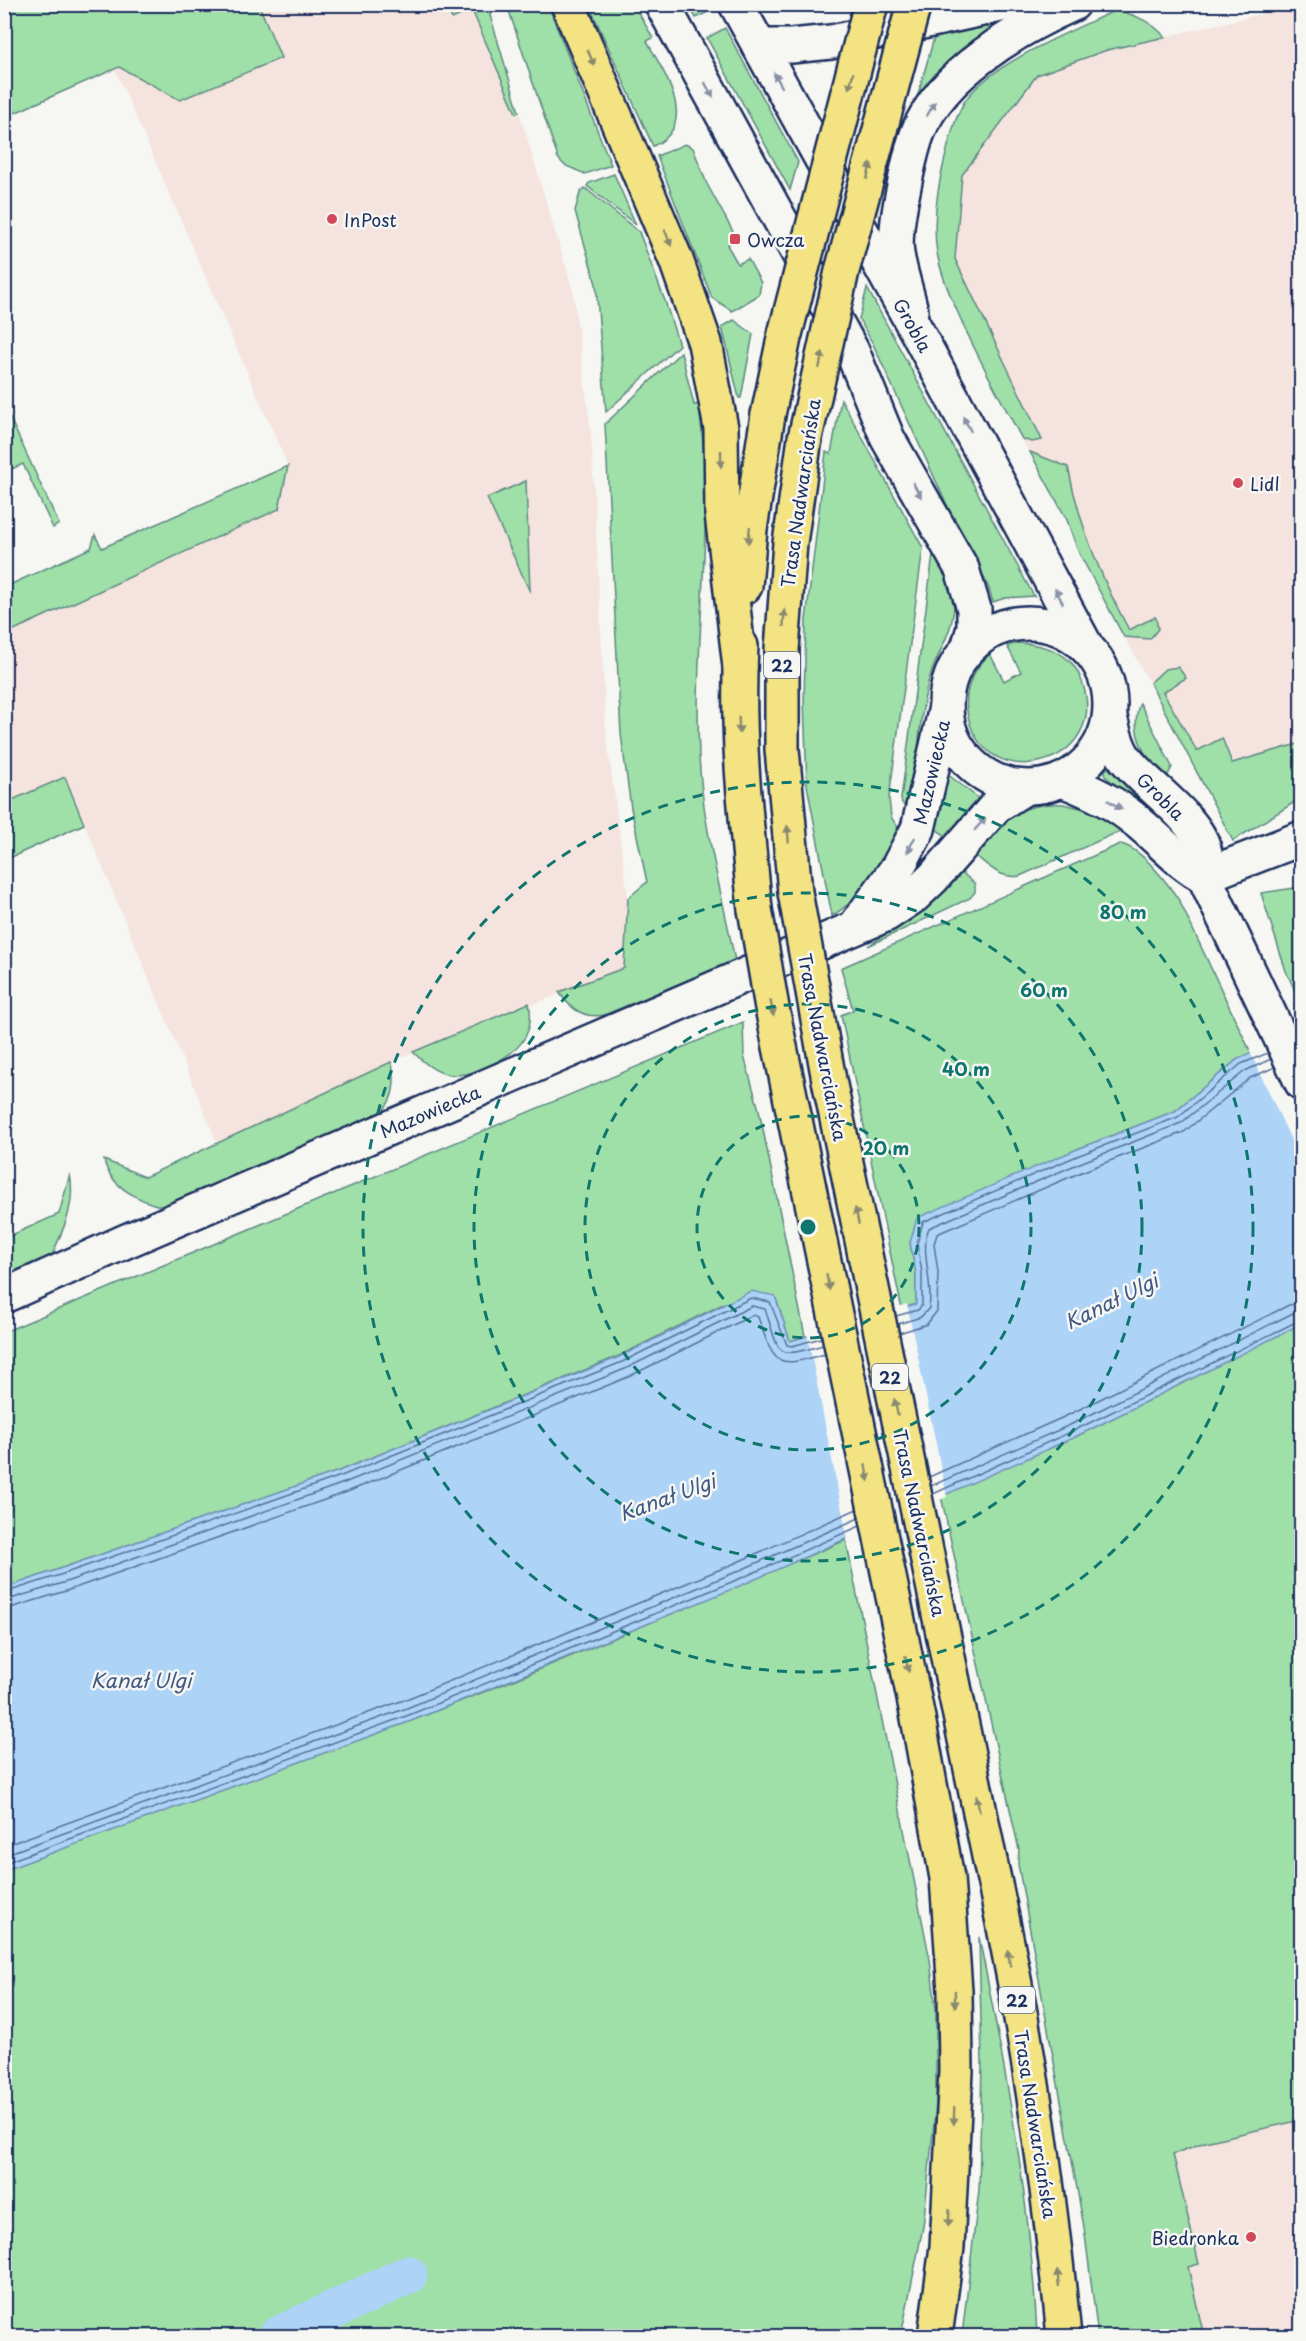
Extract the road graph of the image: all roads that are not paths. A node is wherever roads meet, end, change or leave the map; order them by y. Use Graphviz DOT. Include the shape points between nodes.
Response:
graph roads {
  1 [pos="568,4"];
  2 [pos="662,4"];
  3 [pos="736,4"];
  4 [pos="871,4"];
  5 [pos="914,4"];
  6 [pos="1006,4"];
  7 [pos="1073,4"];
  8 [pos="759,46"];
  9 [pos="915,328"];
  10 [pos="968,648"];
  11 [pos="1087,648"];
  12 [pos="740,667"];
  13 [pos="946,707"];
  14 [pos="1110,717"];
  15 [pos="1062,780"];
  16 [pos="1024,788"];
  17 [pos="1302,838"];
  18 [pos="1204,876"];
  19 [pos="856,926"];
  20 [pos="1302,1083"];
  21 [pos="4,1296"];
  22 [pos="935,2337"];
  23 [pos="1064,2337"];
  1 -- 12 [label="main road, one-way" via="676,260 705,343 721,428 722,514"];
  2 -- 10 [label="main road, one-way" via="852,351 888,439 962,569 974,609"];
  3 -- 8 [label="main road, Grobla"];
  4 -- 12 [label="main road, 22, one-way, bridge" via="784,338 768,415 750,529"];
  23 -- 5 [label="main road, Trasa Nadwarciańska / 22, one-way, bridge" via="1041,2140 1000,1908 829,1080 795,892 782,749 782,649 790,543 805,438 842,271"];
  6 -- 8 [label="main road" via="831,42"];
  9 -- 7 [label="main road, one-way" via="897,252 901,204 918,131 934,103 978,59 1035,22"];
  9 -- 8 [label="main road, Grobla, one-way"];
  11 -- 9 [label="main road, Grobla, one-way"];
  10 -- 11 [label="main road" via="993,631 1022,622 1046,625"];
  10 -- 13 [label="main road" via="948,685"];
  11 -- 14 [label="main road" via="1106,677"];
  12 -- 22 [label="main road, 22, one-way, bridge" via="741,770 755,909 947,1878 956,2071 947,2247"];
  13 -- 16 [label="main road" via="949,729 960,752 999,783"];
  13 -- 19 [label="main road, Mazowiecka, one-way" via="918,829 898,867"];
  14 -- 15 [label="main road" via="1094,754"];
  14 -- 18 [label="main road, Grobla" via="1124,756 1199,838 1205,850"];
  15 -- 16 [label="main road"];
  15 -- 18 [label="main road, Grobla, one-way" via="1111,802 1190,869"];
  19 -- 16 [label="main road, Mazowiecka, one-way" via="887,914 914,896 996,806"];
  17 -- 18 [label="main road"];
  18 -- 20 [label="main road, Grobla"];
  19 -- 21 [label="main road, Mazowiecka"];
}
